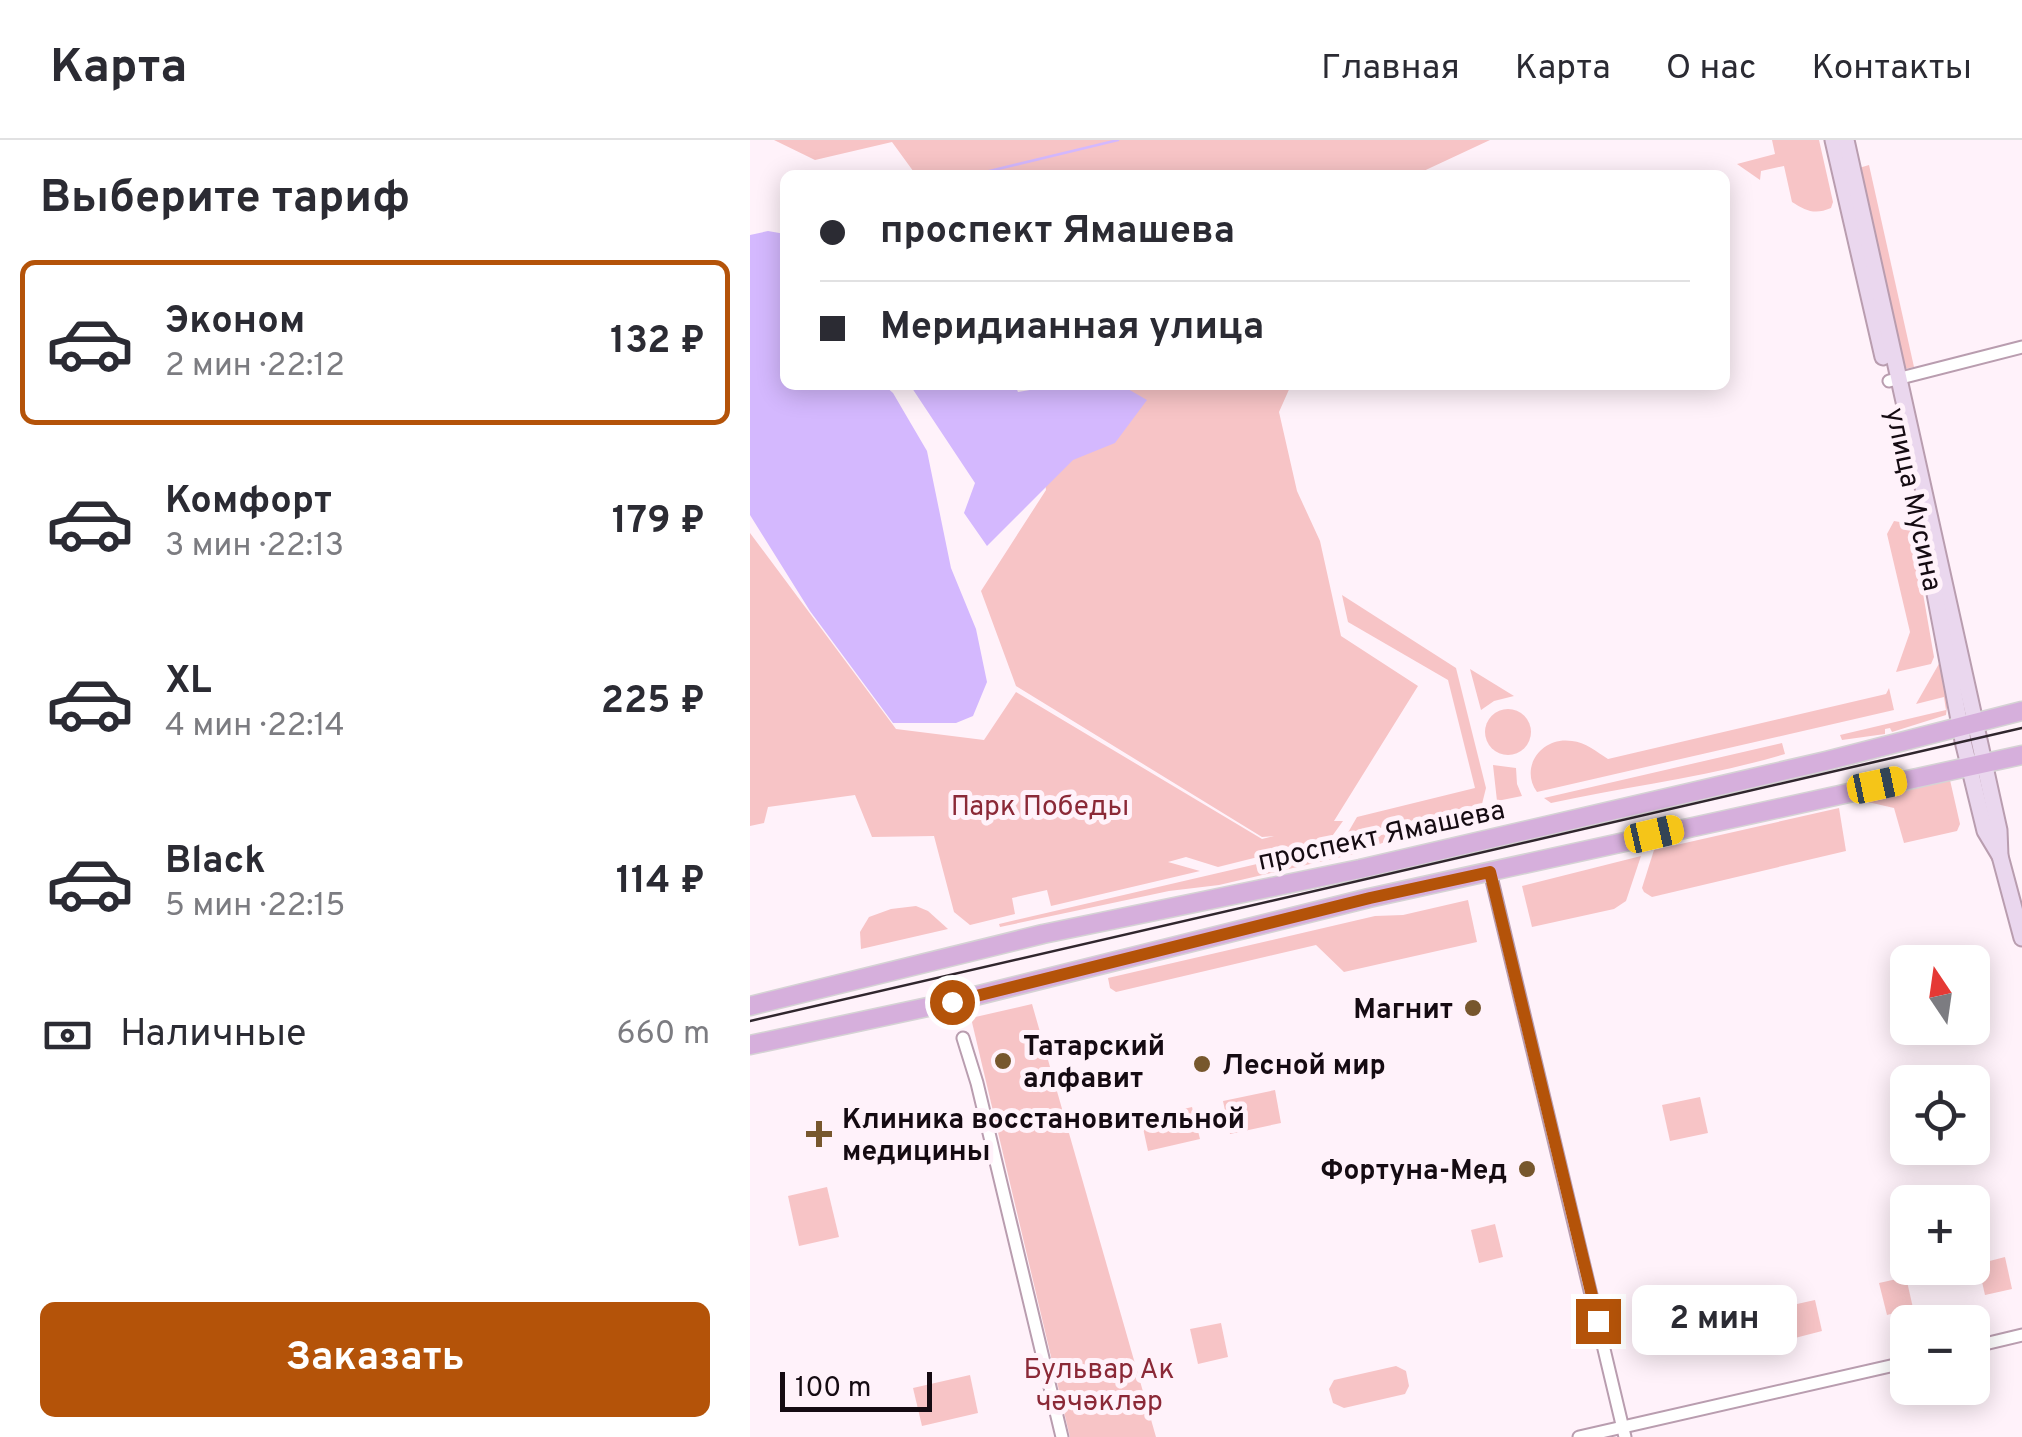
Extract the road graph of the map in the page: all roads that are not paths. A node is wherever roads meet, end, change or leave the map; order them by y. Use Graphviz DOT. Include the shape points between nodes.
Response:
graph roads {
  1 [pos="1834,140"];
  2 [pos="1846,140"];
  3 [pos="2022,347"];
  4 [pos="1894,380"];
  5 [pos="2022,711"];
  6 [pos="1968,725"];
  7 [pos="2022,755"];
  8 [pos="1976,764"];
  9 [pos="1490,872"];
  10 [pos="2022,938"];
  11 [pos="750,1006"];
  12 [pos="964,1038"];
  13 [pos="750,1044"];
  14 [pos="2022,1335"];
  15 [pos="1990,1342"];
  16 [pos="1890,1366"];
  17 [pos="1624,1432"];
  18 [pos="1062,1437"];
  19 [pos="1580,1437"];
  1 -- 4 [label="street, улица Мусина"];
  2 -- 4 [label="street, улица Мусина"];
  3 -- 4 [label="street"];
  4 -- 6 [label="street, улица Мусина"];
  5 -- 6 [label="main road, проспект Ямашева"];
  6 -- 8 [label="street, улица Мусина"];
  6 -- 11 [label="main road, проспект Ямашева"];
  7 -- 8 [label="main road"];
  8 -- 9 [label="main road"];
  8 -- 10 [label="street, улица Мусина" via="1984,832 2000,856"];
  9 -- 13 [label="main road"];
  9 -- 17 [label="street"];
  12 -- 18 [label="street"];
  14 -- 15 [label="street"];
  16 -- 17 [label="street"];
  17 -- 19 [label="street"];
}
